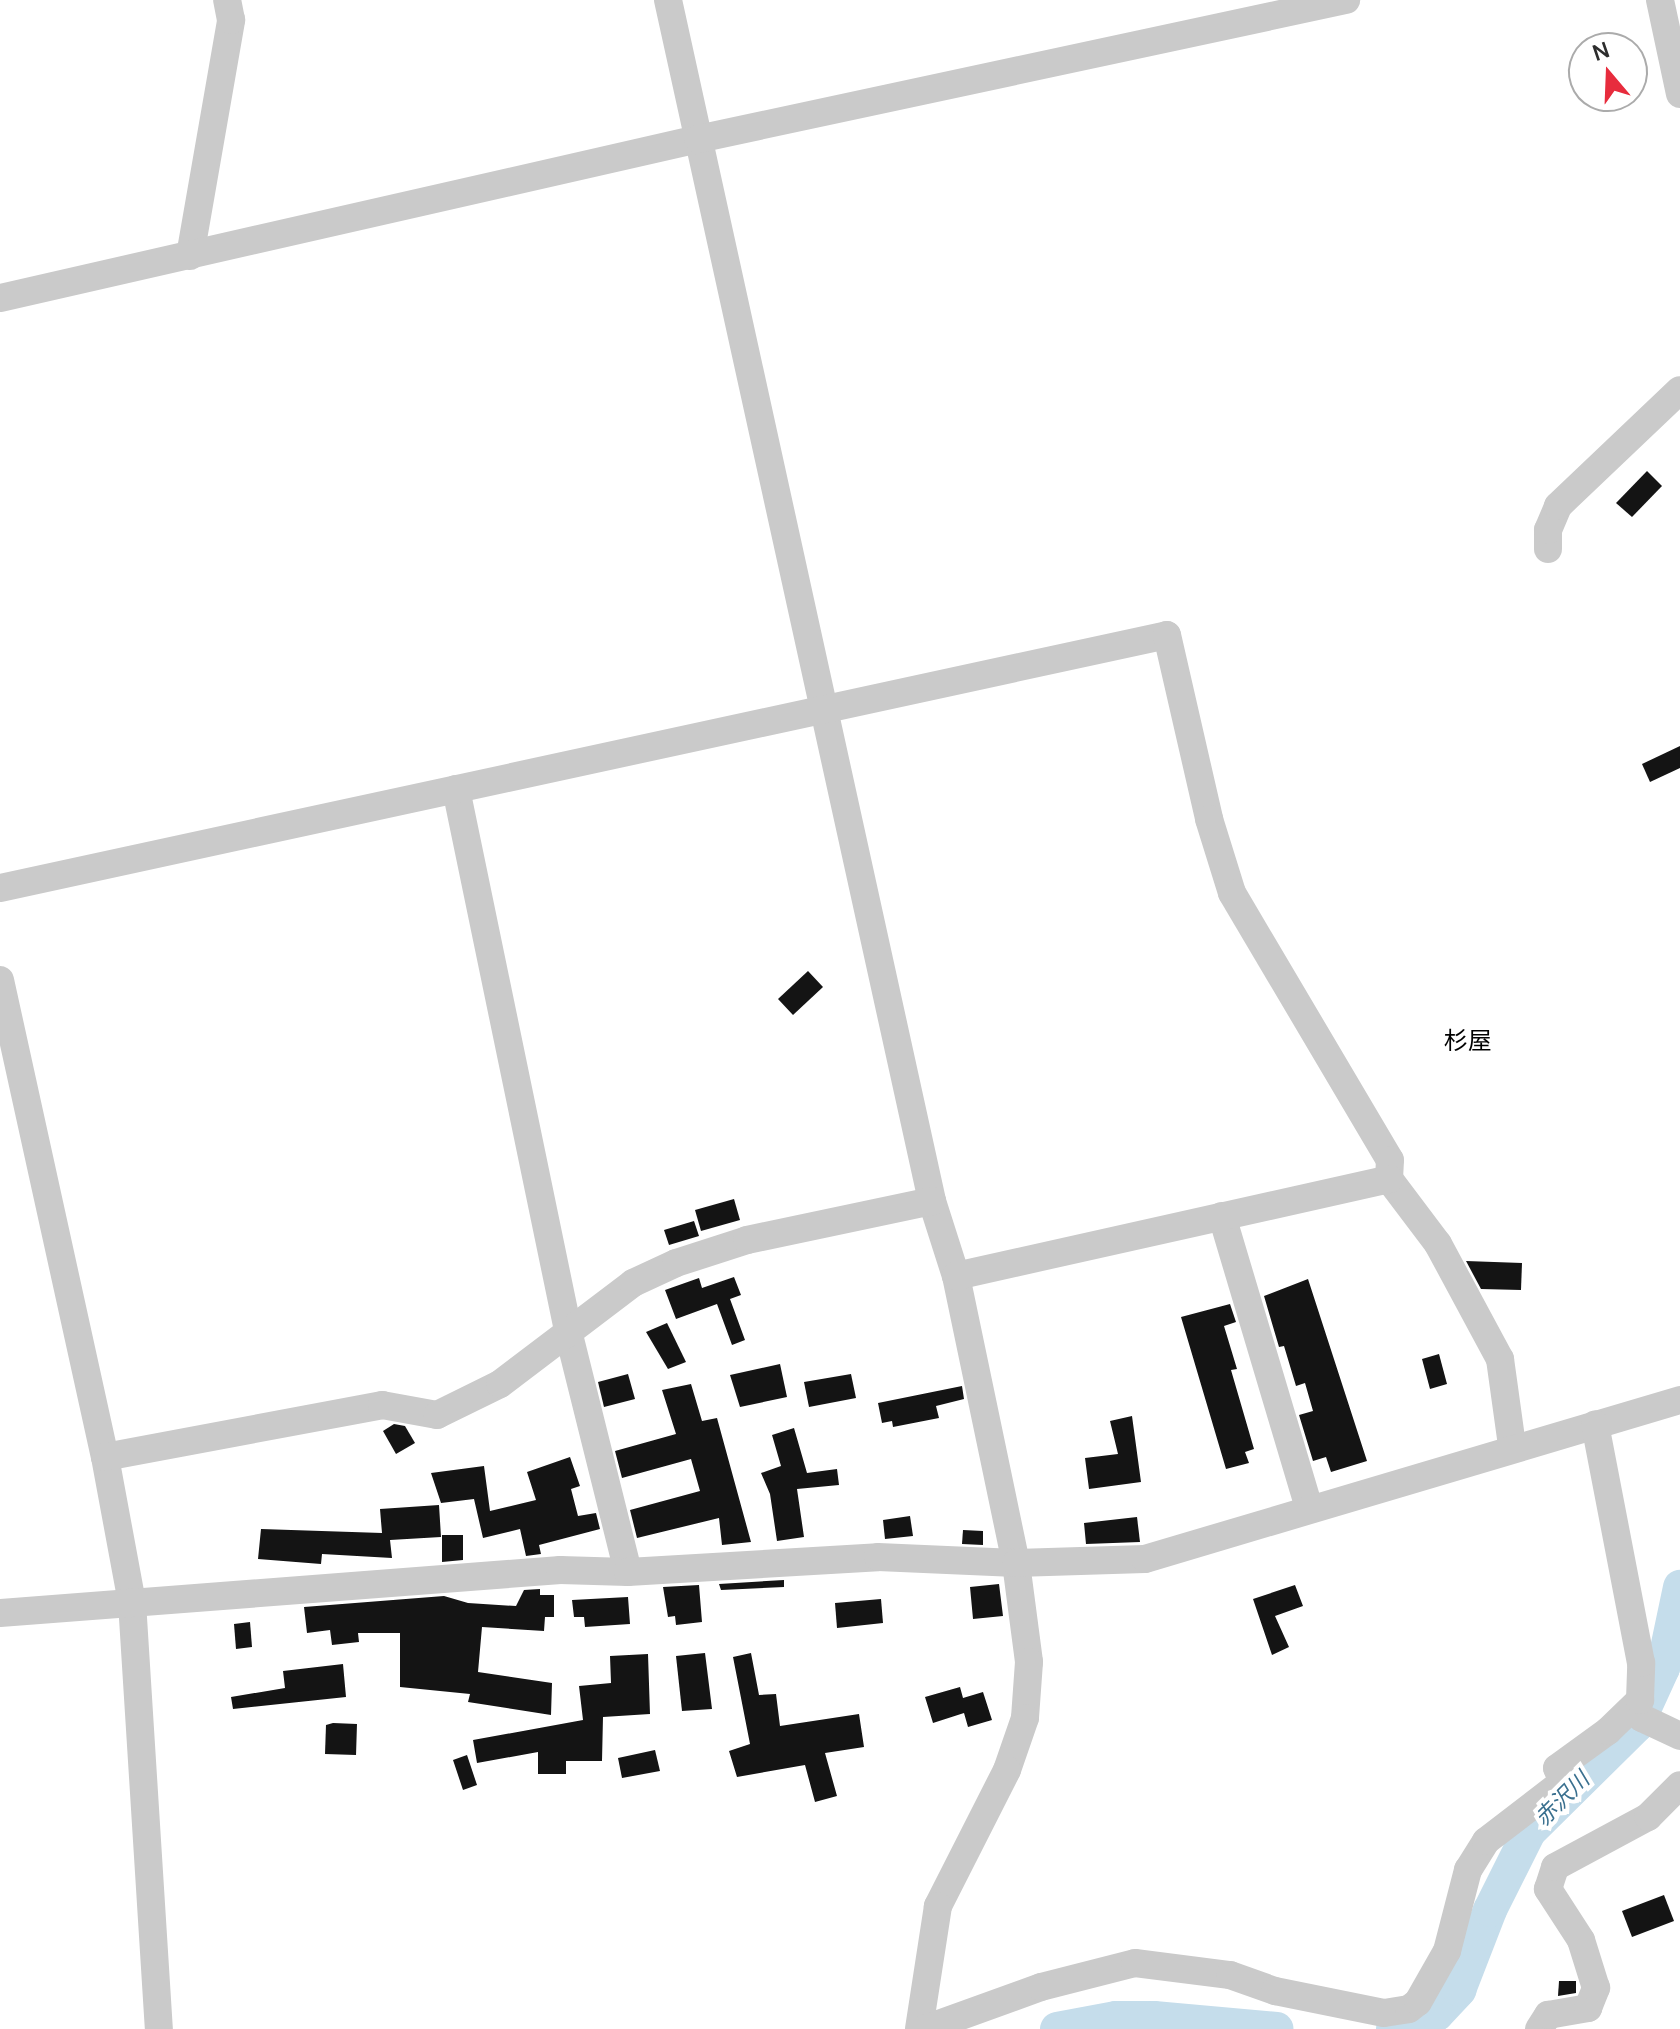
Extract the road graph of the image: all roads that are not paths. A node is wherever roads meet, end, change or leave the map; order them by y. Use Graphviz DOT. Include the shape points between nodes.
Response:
graph roads {
  1 [pos="227,0"];
  2 [pos="668,0"];
  3 [pos="1346,0"];
  4 [pos="1660,0"];
  5 [pos="1680,94"];
  6 [pos="698,139"];
  7 [pos="190,256"];
  8 [pos="0,298"];
  9 [pos="1680,390"];
  10 [pos="1548,549"];
  11 [pos="826,707"];
  12 [pos="456,789"];
  13 [pos="0,888"];
  14 [pos="0,980"];
  15 [pos="1389,1179"];
  16 [pos="932,1201"];
  17 [pos="1222,1216"];
  18 [pos="956,1276"];
  19 [pos="569,1335"];
  20 [pos="1680,1400"];
  21 [pos="1595,1424"];
  22 [pos="1512,1446"];
  23 [pos="105,1457"];
  24 [pos="1309,1508"];
  25 [pos="1016,1563"];
  26 [pos="628,1572"];
  27 [pos="132,1602"];
  28 [pos="0,1613"];
  29 [pos="1635,1707"];
  30 [pos="1680,1736"];
  31 [pos="1680,1785"];
  32 [pos="159,2029"];
  33 [pos="919,2029"];
  34 [pos="925,2029"];
  35 [pos="1539,2029"];
  1 -- 7 [label="street" via="231,20"];
  2 -- 6 [label="street"];
  3 -- 6 [label="street"];
  4 -- 5 [label="street"];
  6 -- 7 [label="street"];
  6 -- 11 [label="street"];
  7 -- 8 [label="street"];
  9 -- 10 [label="street" via="1558,506 1548,530"];
  11 -- 12 [label="street"];
  11 -- 15 [label="street" via="1167,635 1209,819 1232,893 1390,1160"];
  11 -- 16 [label="street"];
  12 -- 13 [label="street"];
  12 -- 19 [label="street"];
  14 -- 23 [label="street"];
  15 -- 17 [label="street"];
  15 -- 22 [label="street" via="1438,1244 1500,1359"];
  16 -- 18 [label="street"];
  16 -- 19 [label="street" via="747,1240 676,1263 633,1283"];
  17 -- 18 [label="street"];
  17 -- 24 [label="street"];
  18 -- 25 [label="street"];
  19 -- 23 [label="street" via="500,1384 437,1415 382,1405"];
  19 -- 26 [label="street"];
  20 -- 21 [label="street"];
  21 -- 22 [label="street"];
  21 -- 29 [label="street" via="1641,1663 1642,1688"];
  22 -- 24 [label="street"];
  23 -- 27 [label="street"];
  24 -- 25 [label="street" via="1145,1559"];
  25 -- 26 [label="street" via="878,1557"];
  25 -- 33 [label="street" via="1031,1677 1025,1718 1007,1770 938,1906"];
  26 -- 27 [label="street" via="560,1570"];
  27 -- 28 [label="street"];
  27 -- 32 [label="street"];
  29 -- 30 [label="street" via="1642,1718"];
  29 -- 34 [label="street" via="1557,1768 1563,1782 1486,1841 1468,1870 1447,1951 1409,2009 1384,2013 1275,1991 1230,1975 1135,1963 1041,1987"];
  31 -- 35 [label="street" via="1648,1817 1555,1867 1548,1889 1581,1940 1596,1988 1588,2008 1548,2015"];
}
